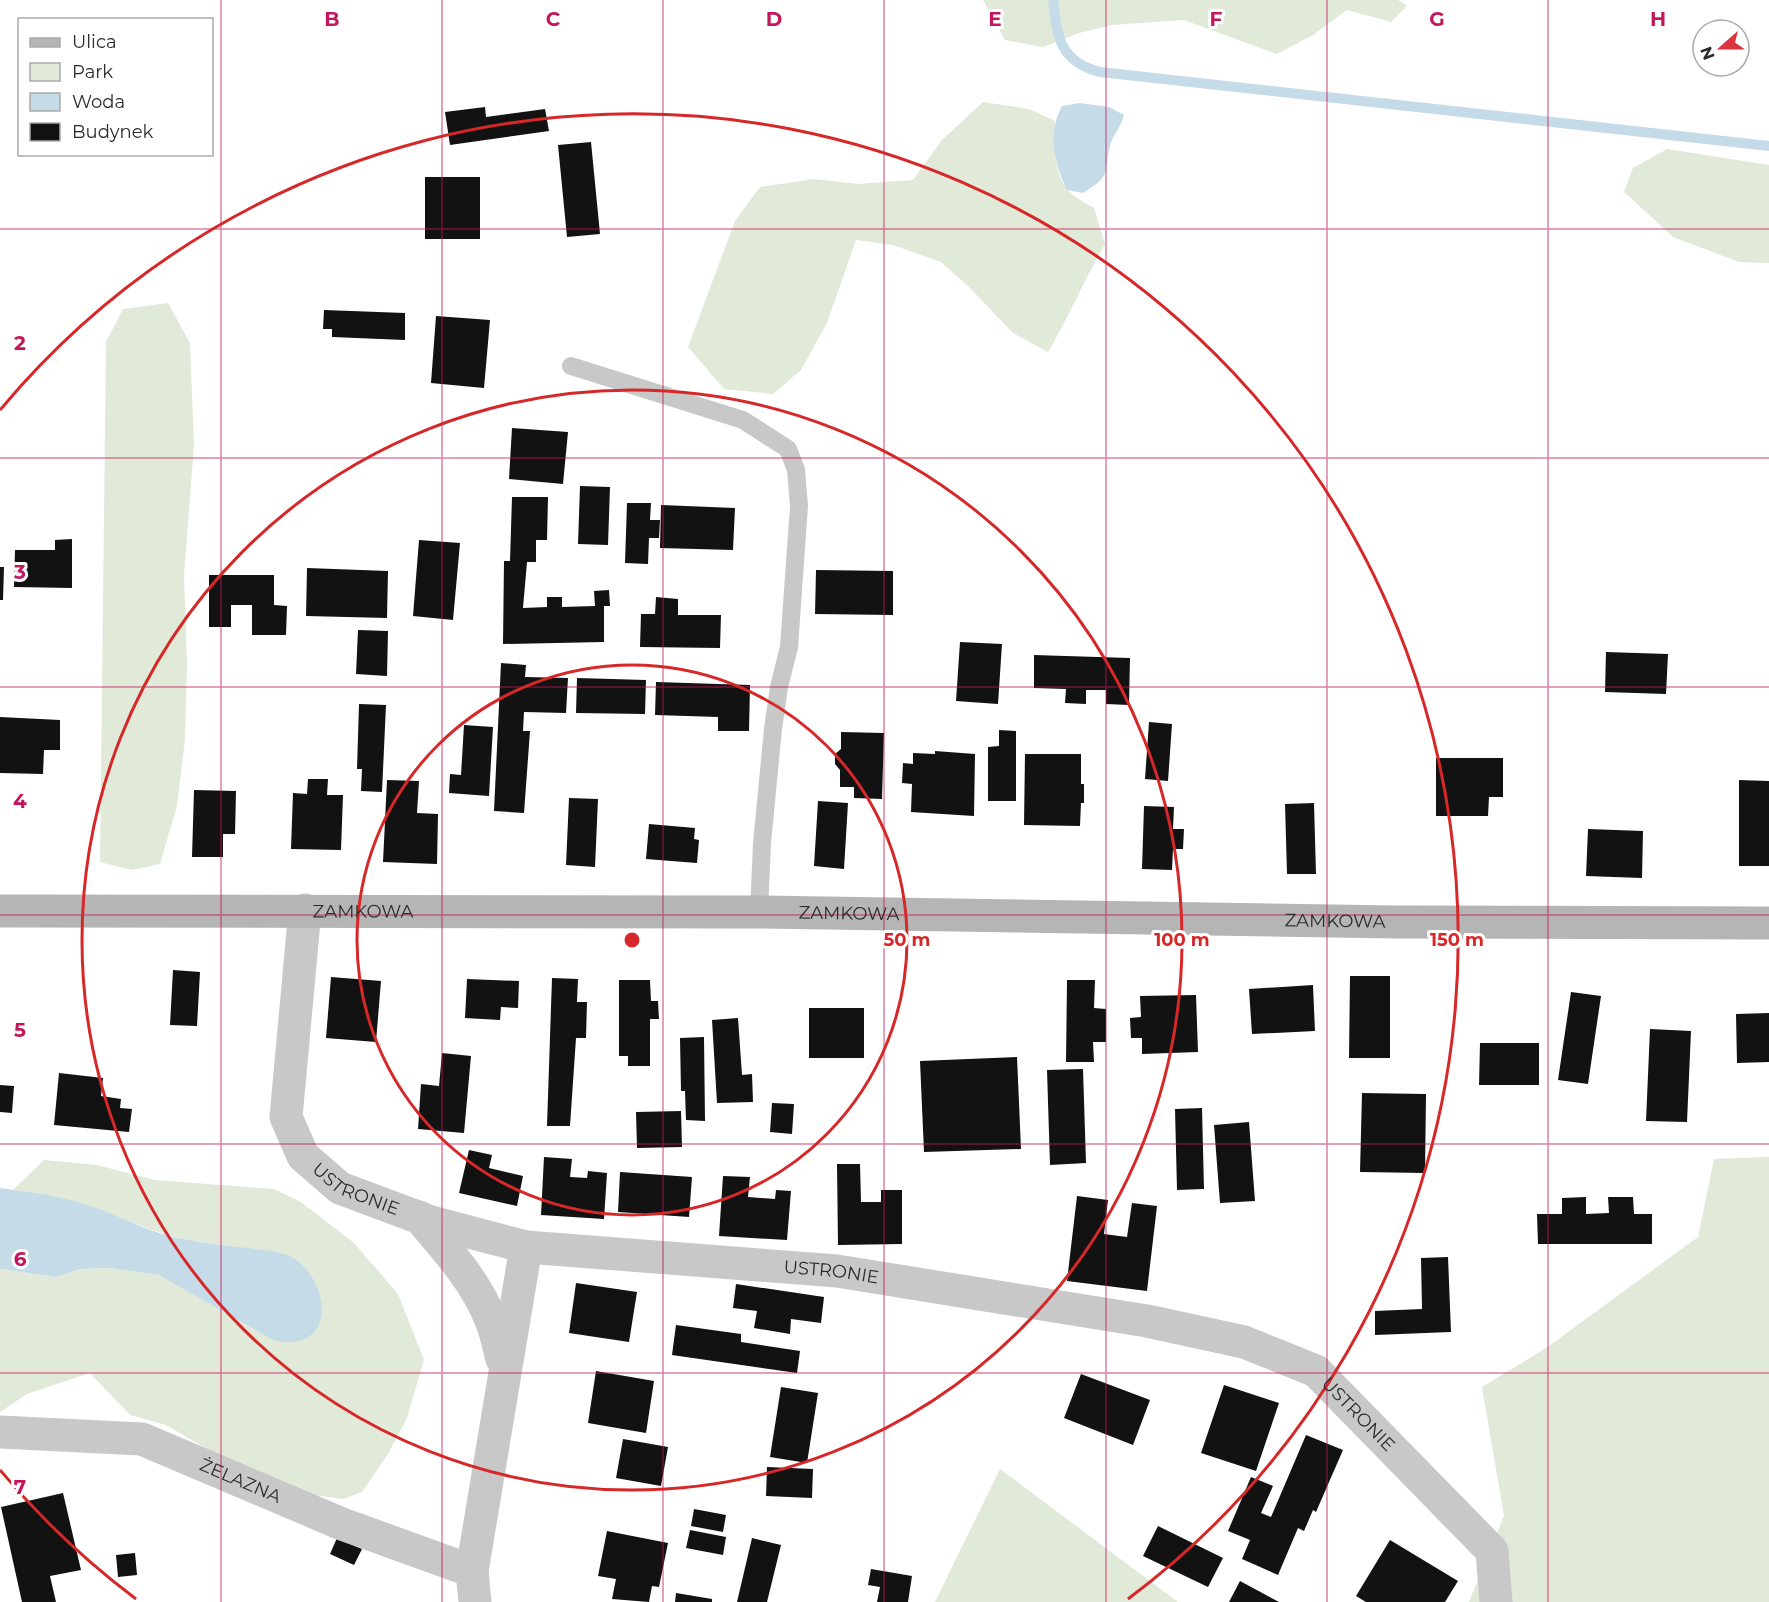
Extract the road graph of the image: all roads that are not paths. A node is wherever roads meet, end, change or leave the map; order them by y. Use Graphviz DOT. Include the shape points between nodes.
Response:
graph roads {
  1 [pos="571,366"];
  2 [pos="305,910"];
  3 [pos="0,911"];
  4 [pos="759,912"];
  5 [pos="1769,922"];
  6 [pos="419,1217"];
  7 [pos="526,1246"];
  8 [pos="504,1365"];
  9 [pos="0,1432"];
  10 [pos="474,1587"];
  11 [pos="1496,1602"];
  1 -- 4 [label="lane" via="743,420 788,449 796,470 799,506 789,647 773,729"];
  2 -- 3 [label="street, ZAMKOWA"];
  2 -- 4 [label="street, ZAMKOWA"];
  2 -- 6 [label="street, USTRONIE" via="286,1117 303,1156 340,1188"];
  4 -- 5 [label="street, ZAMKOWA" via="1396,922"];
  6 -- 7 [label="street, USTRONIE"];
  6 -- 8 [label="street" via="472,1285 490,1317"];
  7 -- 8 [label="street, ŻELAZNA"];
  7 -- 11 [label="street, USTRONIE" via="837,1271 1147,1321 1244,1342 1316,1371 1492,1551"];
  8 -- 10 [label="street, ŻELAZNA"];
  9 -- 10 [label="street, ŻELAZNA" via="142,1439 342,1524"];
}
